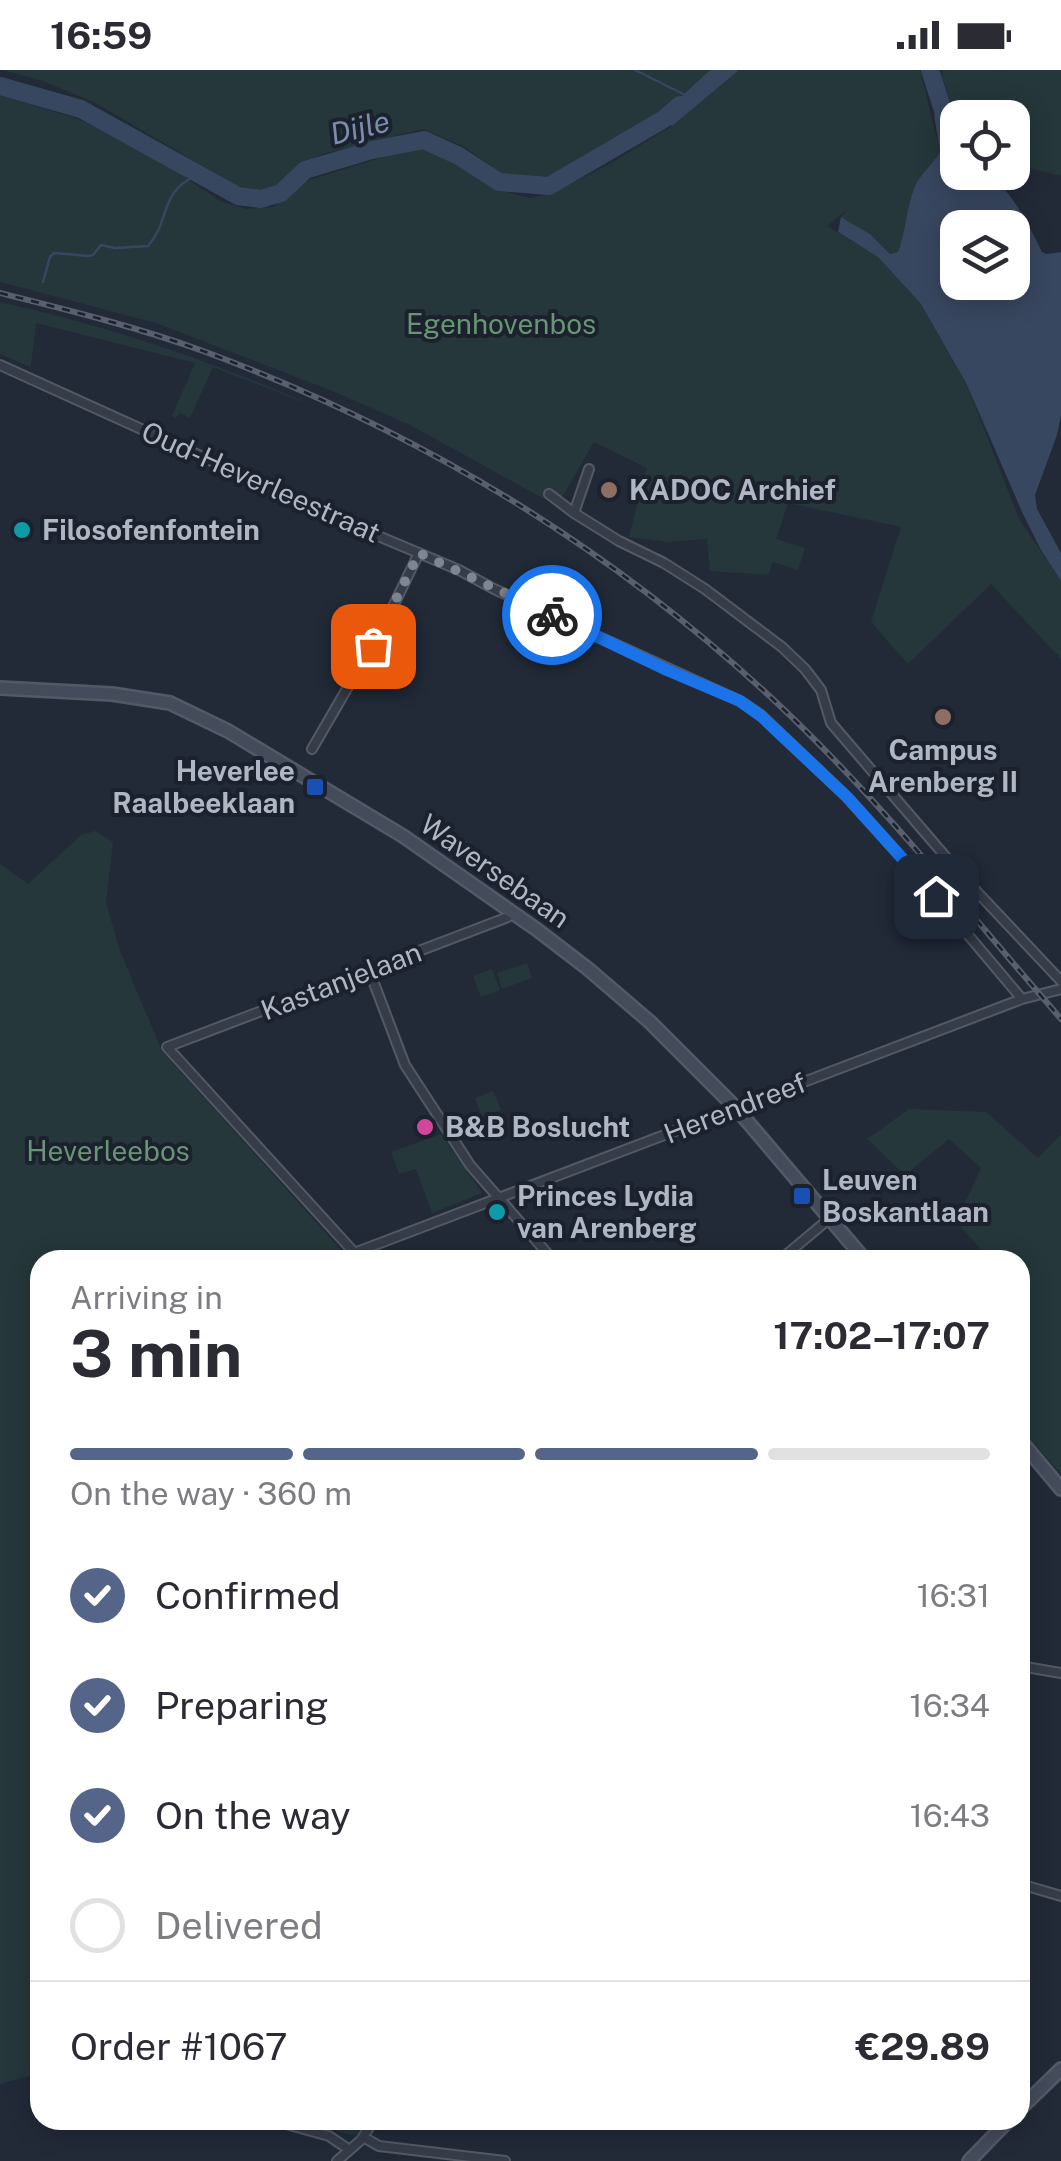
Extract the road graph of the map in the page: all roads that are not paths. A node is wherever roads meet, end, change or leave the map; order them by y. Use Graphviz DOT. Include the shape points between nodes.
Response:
graph roads {
  1 [pos="0,365"];
  2 [pos="589,468"];
  3 [pos="549,494"];
  4 [pos="574,513"];
  5 [pos="419,553"];
  6 [pos="0,688"];
  7 [pos="312,749"];
  8 [pos="513,912"];
  9 [pos="369,970"];
  10 [pos="1061,981"];
  11 [pos="1061,989"];
  12 [pos="1022,999"];
  13 [pos="736,1108"];
  14 [pos="496,1198"];
  15 [pos="830,1218"];
  16 [pos="351,1250"];
  17 [pos="365,1250"];
  18 [pos="544,1250"];
  19 [pos="792,1250"];
  20 [pos="857,1250"];
  21 [pos="1030,1459"];
  22 [pos="1061,1488"];
  23 [pos="1030,1668"];
  24 [pos="1061,1673"];
  25 [pos="1030,1887"];
  26 [pos="1061,1896"];
  27 [pos="1061,2069"];
  28 [pos="1030,2099"];
  29 [pos="308,2130"];
  30 [pos="368,2130"];
  31 [pos="999,2130"];
  32 [pos="363,2137"];
  33 [pos="348,2150"];
  34 [pos="337,2161"];
  35 [pos="505,2161"];
  36 [pos="968,2161"];
  1 -- 5 [label="street, Oud-Heverleestraat"];
  2 -- 4 [label="street"];
  3 -- 4 [label="street"];
  4 -- 10 [label="street" via="705,589 805,669 821,690 831,723"];
  5 -- 7 [label="street"];
  5 -- 12 [label="street, Oud-Heverleestraat" via="761,716 850,800"];
  6 -- 8 [label="street, Waversebaan" via="170,703 375,818"];
  8 -- 9 [label="street, Kastanjelaan"];
  8 -- 13 [label="street, Waversebaan" via="650,1022"];
  9 -- 14 [label="street" via="405,1066"];
  9 -- 16 [label="street, Kastanjelaan" via="167,1047"];
  11 -- 12 [label="street, Herendreef"];
  12 -- 13 [label="street, Herendreef"];
  13 -- 14 [label="street, Herendreef"];
  13 -- 15 [label="street, Waversebaan"];
  14 -- 17 [label="street, Herendreef"];
  14 -- 18 [label="street"];
  15 -- 19 [label="street"];
  15 -- 20 [label="street, Waversebaan"];
  21 -- 22 [label="street"];
  23 -- 24 [label="street"];
  25 -- 26 [label="street"];
  27 -- 28 [label="street"];
  29 -- 33 [label="street"];
  30 -- 32 [label="street"];
  31 -- 36 [label="street"];
  32 -- 33 [label="street"];
  32 -- 35 [label="street" via="378,2146"];
  33 -- 34 [label="street"];
}
